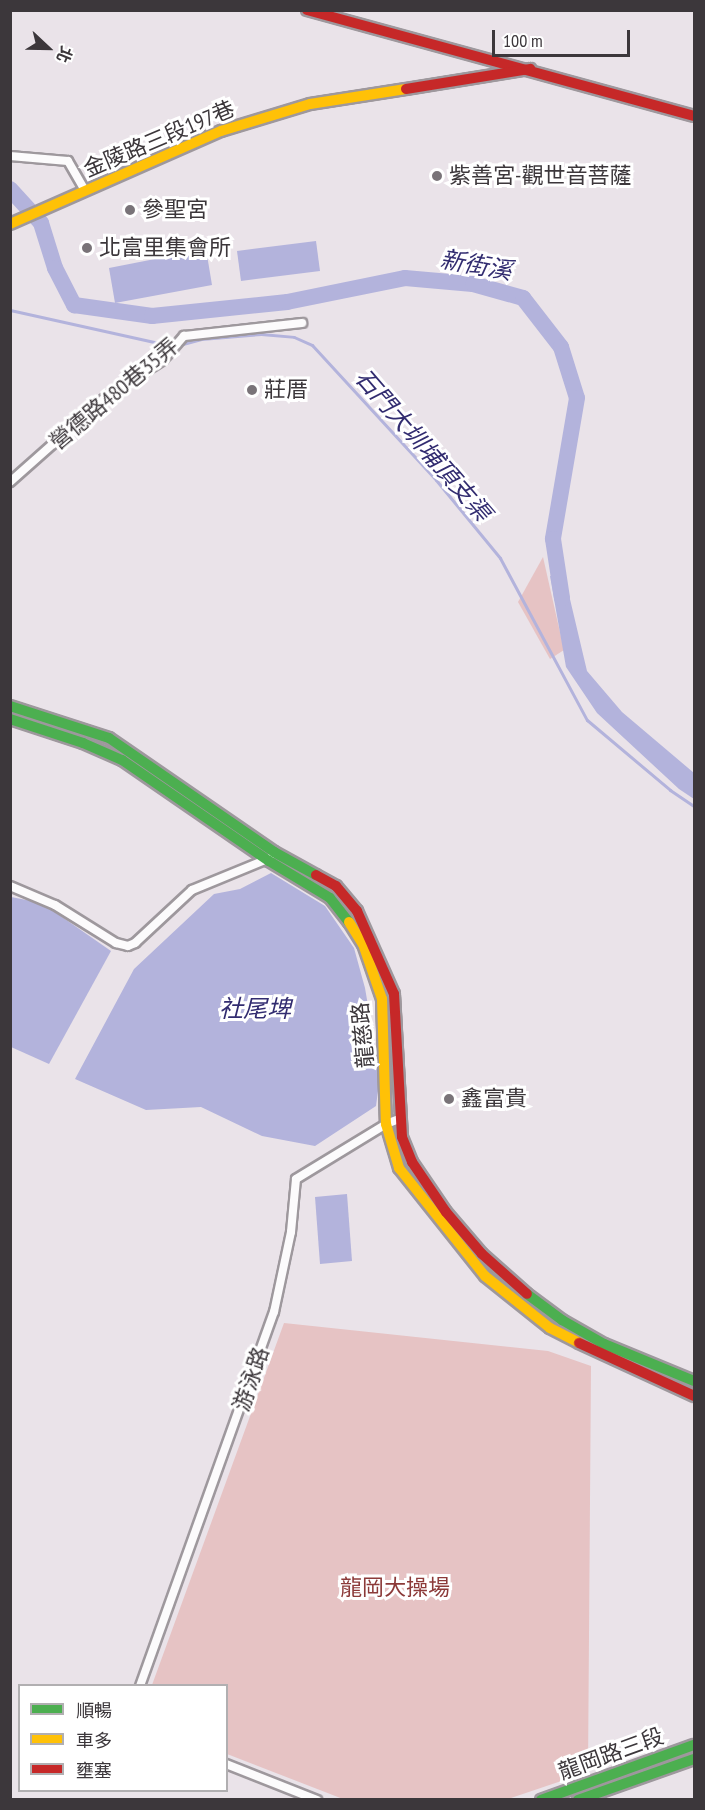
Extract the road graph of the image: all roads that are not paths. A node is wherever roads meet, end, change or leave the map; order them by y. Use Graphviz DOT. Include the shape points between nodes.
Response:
graph roads {
  1 [pos="307,10"];
  2 [pos="530,69"];
  3 [pos="694,116"];
  4 [pos="10,156"];
  5 [pos="85,191"];
  6 [pos="10,224"];
  7 [pos="302,323"];
  8 [pos="10,482"];
  9 [pos="10,706"];
  10 [pos="10,719"];
  11 [pos="272,856"];
  12 [pos="10,886"];
  13 [pos="399,1119"];
  14 [pos="386,1124"];
  15 [pos="446,1212"];
  16 [pos="436,1219"];
  17 [pos="694,1381"];
  18 [pos="694,1396"];
  19 [pos="141,1684"];
  20 [pos="694,1745"];
  21 [pos="694,1759"];
  22 [pos="228,1765"];
  23 [pos="317,1800"];
  24 [pos="541,1800"];
  25 [pos="578,1800"];
  1 -- 2 [label="street"];
  2 -- 3 [label="street"];
  2 -- 5 [label="street, 金陵路三段197巷" via="310,104 220,131"];
  4 -- 5 [label="street" via="68,161"];
  5 -- 6 [label="street, 金陵路三段197巷"];
  7 -- 8 [label="street, 營德路480巷35弄" via="184,336 163,360 107,396"];
  9 -- 11 [label="street, 龍慈路" via="109,738"];
  10 -- 11 [label="street, 龍慈路" via="122,760"];
  11 -- 12 [label="street" via="192,890 128,946 116,943 55,905"];
  11 -- 13 [label="street, 龍慈路" via="336,886 357,911 376,949 394,994"];
  11 -- 14 [label="street, 龍慈路" via="330,898 363,944 382,999"];
  13 -- 14 [label="street, 游泳路"];
  13 -- 15 [label="street, 龍慈路" via="412,1162"];
  14 -- 16 [label="street, 龍慈路" via="399,1168"];
  14 -- 19 [label="street, 游泳路" via="296,1179 291,1232 274,1312"];
  15 -- 16 [label="street"];
  15 -- 17 [label="street, 龍慈路" via="516,1286 562,1320 604,1344"];
  16 -- 18 [label="street, 龍慈路" via="485,1276 550,1328"];
  20 -- 24 [label="street, 龍岡路三段"];
  21 -- 25 [label="street, 龍岡路三段"];
  22 -- 23 [label="street"];
}
